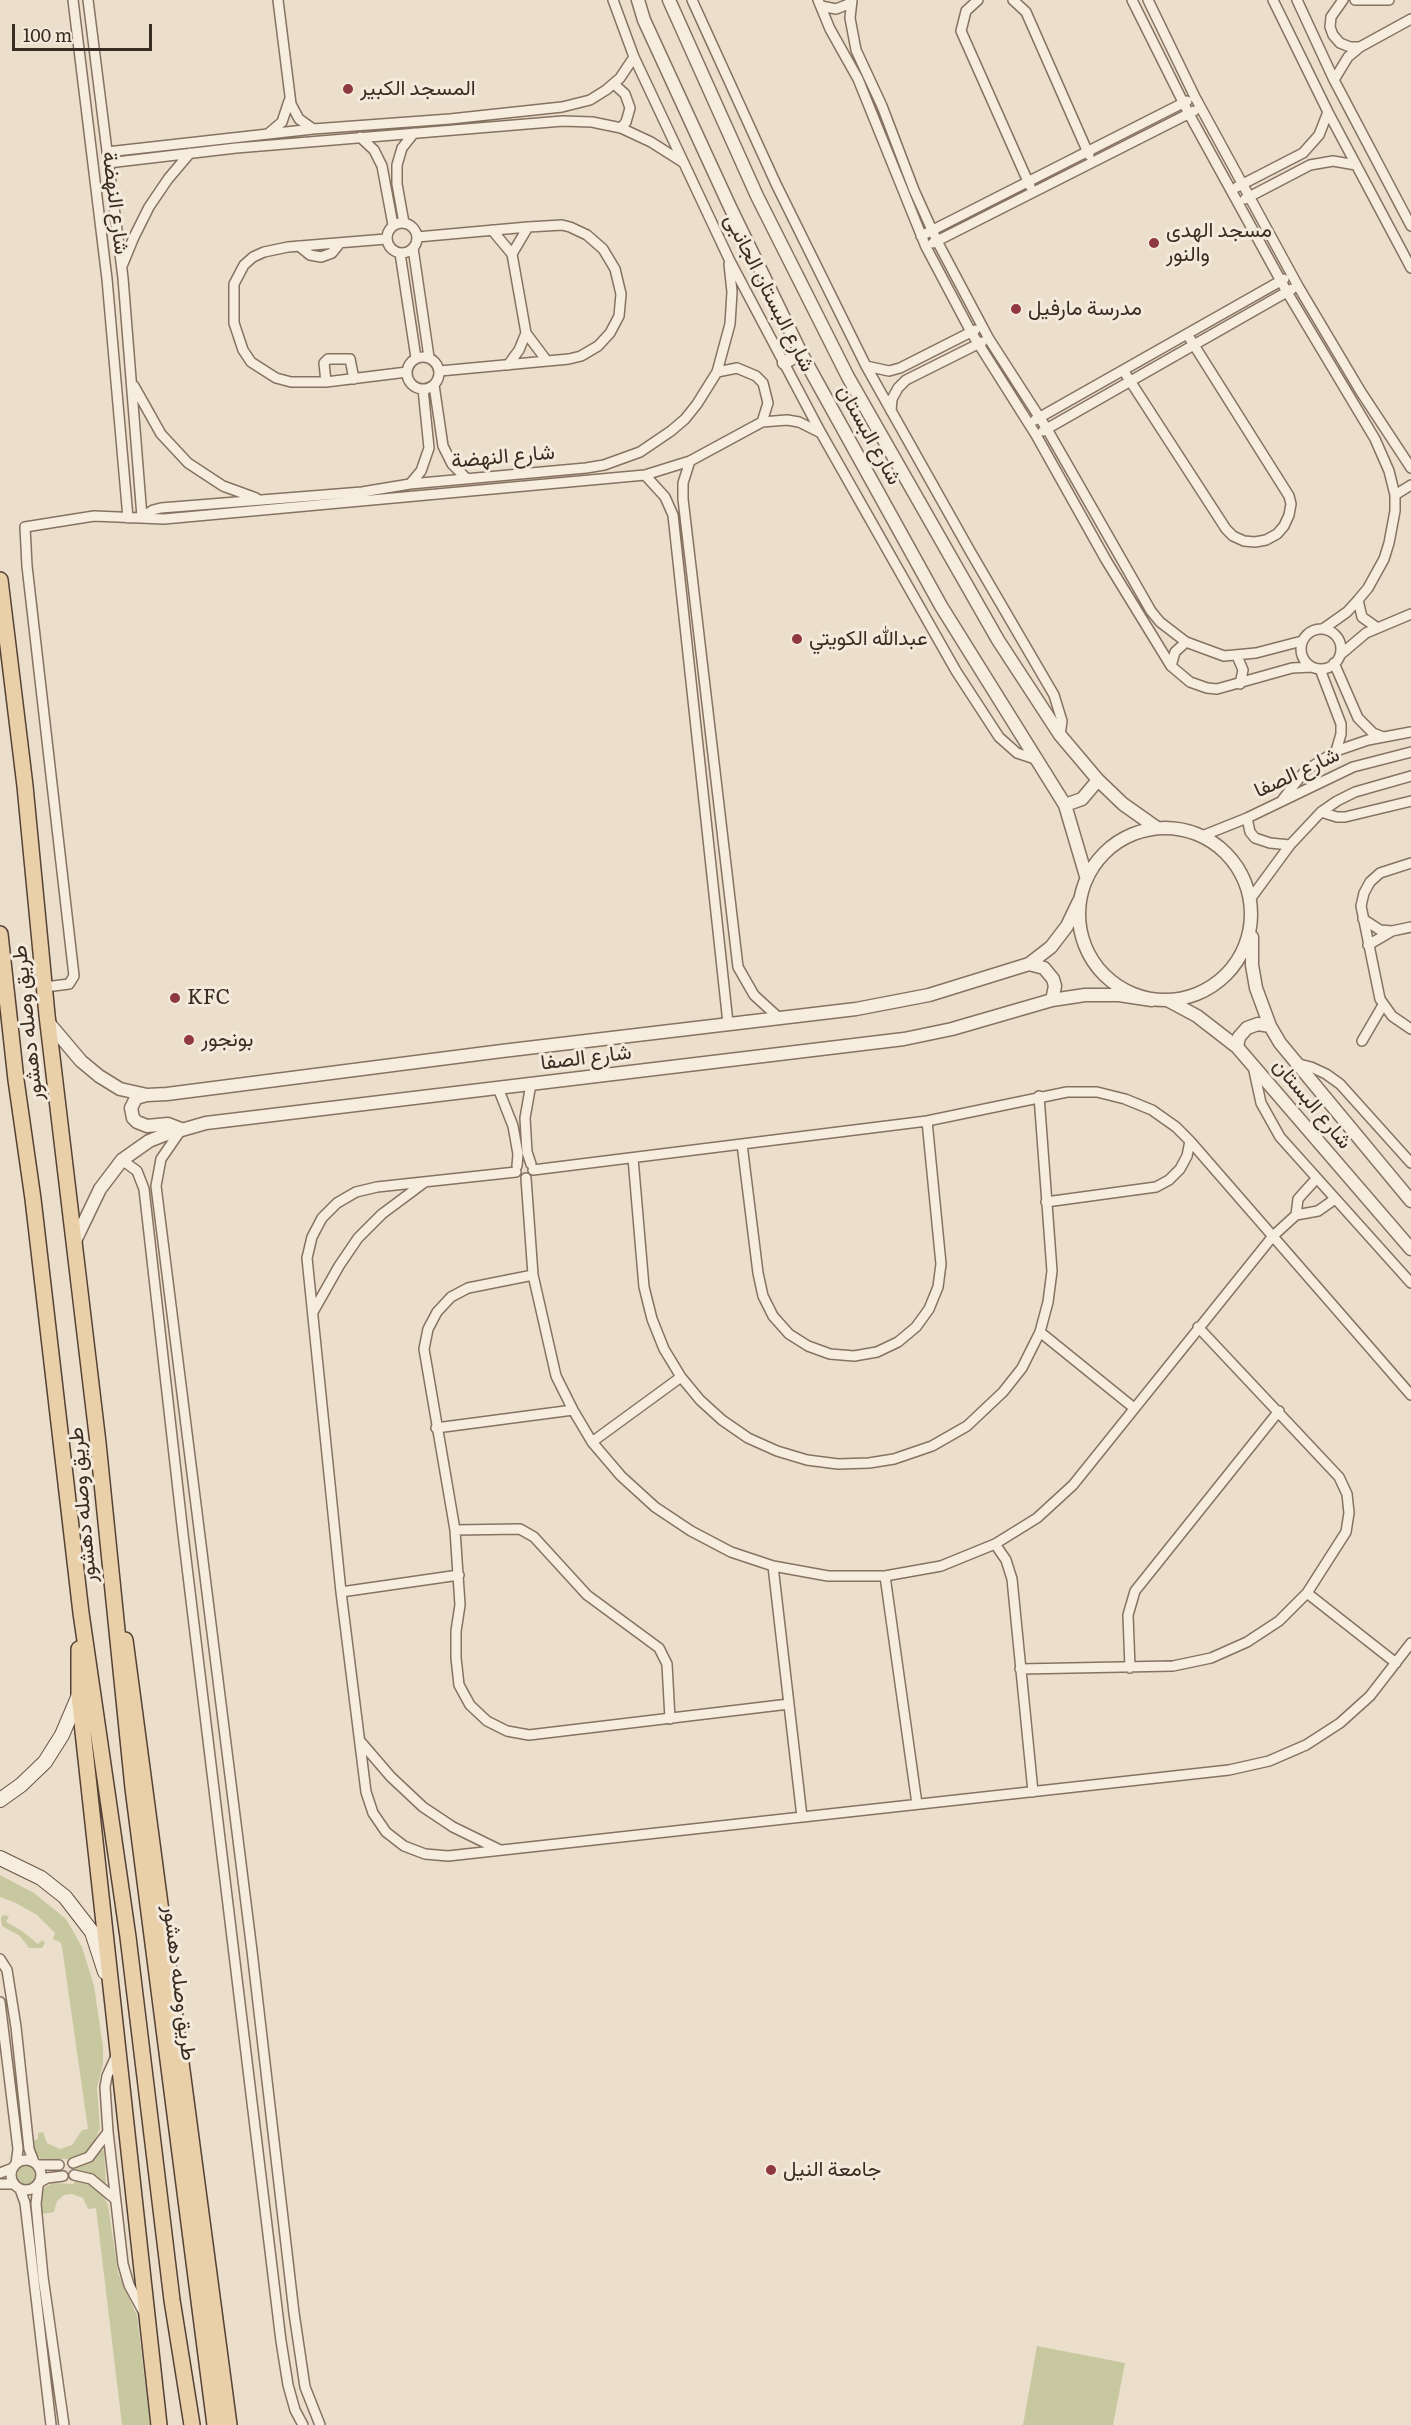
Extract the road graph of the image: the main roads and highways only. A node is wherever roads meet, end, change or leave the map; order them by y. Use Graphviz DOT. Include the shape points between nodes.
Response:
graph roads {
  1 [pos="0,580"];
  2 [pos="0,934"];
  3 [pos="81,1613"];
  4 [pos="114,1615"];
  5 [pos="80,1695"];
  6 [pos="0,1800"];
  7 [pos="0,1858"];
  8 [pos="112,1993"];
  9 [pos="159,2425"];
  10 [pos="192,2425"];
  11 [pos="215,2425"];
  12 [pos="229,2425"];
  1 -- 4 [label="main road, طريق وصله دهشور"];
  2 -- 3 [label="main road, طريق وصله دهشور"];
  3 -- 5 [label="main road"];
  3 -- 10 [label="main road, طريق وصله دهشور"];
  4 -- 11 [label="main road, طريق وصله دهشور"];
  4 -- 12 [label="main road" via="128,1646"];
  5 -- 6 [label="main road" via="45,1762"];
  5 -- 8 [label="main road"];
  7 -- 8 [label="main road" via="41,1878 80,1914 92,1932"];
  8 -- 9 [label="main road"];
}
